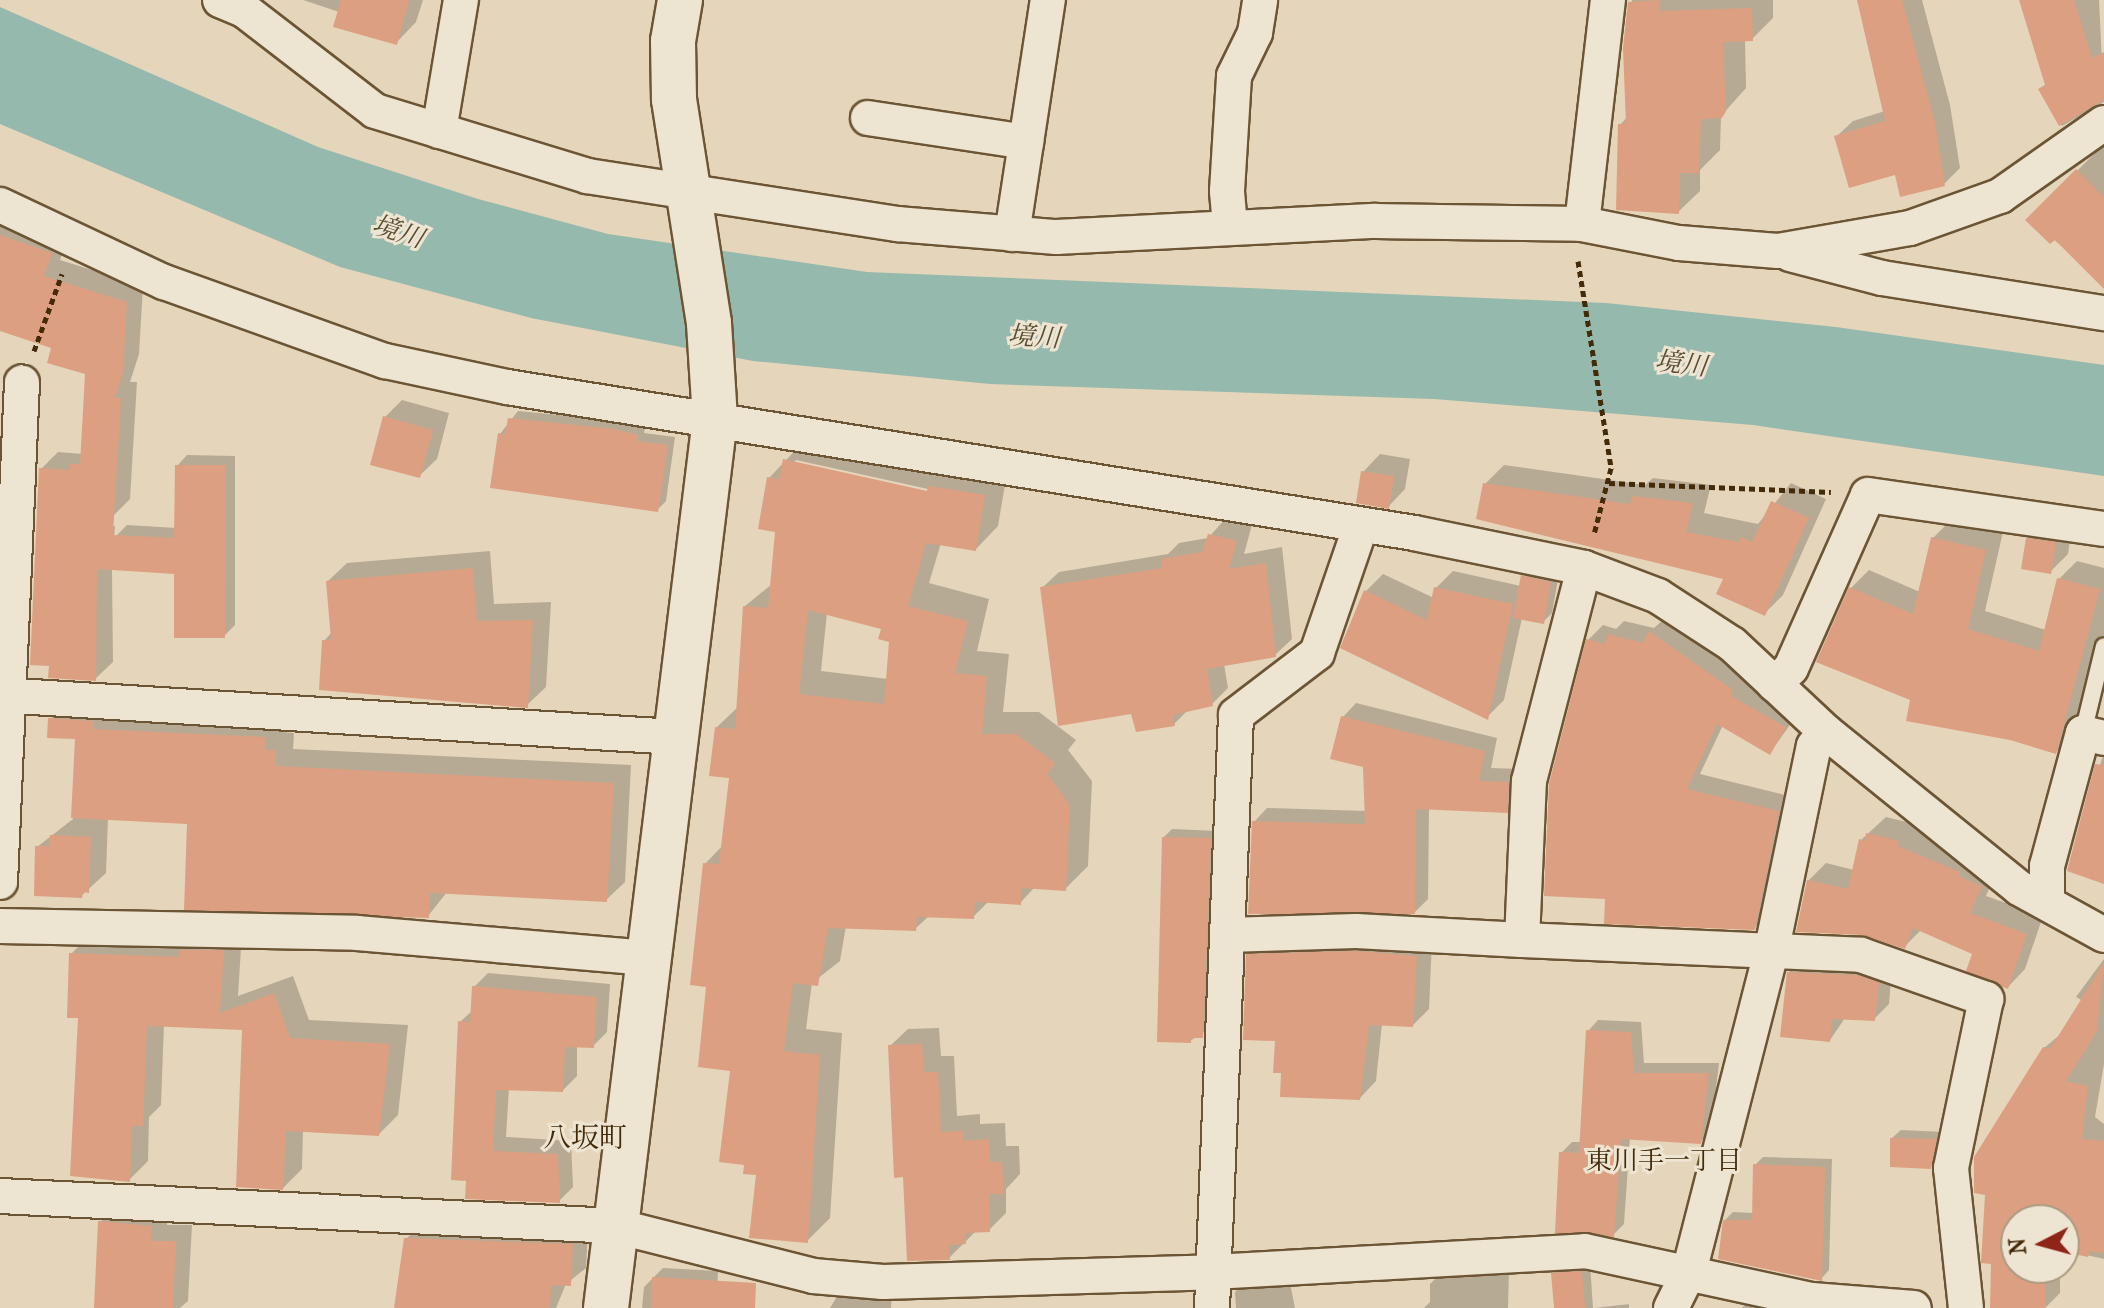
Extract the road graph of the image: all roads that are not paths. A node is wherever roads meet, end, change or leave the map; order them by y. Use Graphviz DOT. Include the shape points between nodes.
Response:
graph roads {
  1 [pos="220,0"];
  2 [pos="461,0"];
  3 [pos="680,0"];
  4 [pos="1048,0"];
  5 [pos="1260,0"];
  6 [pos="1608,0"];
  7 [pos="868,118"];
  8 [pos="2104,123"];
  9 [pos="439,131"];
  10 [pos="1026,142"];
  11 [pos="0,205"];
  12 [pos="688,205"];
  13 [pos="1230,226"];
  14 [pos="1012,234"];
  15 [pos="1580,239"];
  16 [pos="1778,251"];
  17 [pos="2104,313"];
  18 [pos="22,382"];
  19 [pos="715,419"];
  20 [pos="1361,525"];
  21 [pos="2104,529"];
  22 [pos="1584,568"];
  23 [pos="2104,646"];
  24 [pos="1774,684"];
  25 [pos="4,696"];
  26 [pos="1826,732"];
  27 [pos="2094,736"];
  28 [pos="675,737"];
  29 [pos="0,882"];
  30 [pos="2047,900"];
  31 [pos="0,926"];
  32 [pos="1227,935"];
  33 [pos="2104,935"];
  34 [pos="1522,940"];
  35 [pos="1772,948"];
  36 [pos="648,958"];
  37 [pos="0,1196"];
  38 [pos="616,1226"];
  39 [pos="1213,1272"];
  40 [pos="1689,1272"];
  41 [pos="606,1308"];
  42 [pos="1212,1308"];
  43 [pos="1671,1308"];
  44 [pos="1914,1308"];
  45 [pos="1966,1308"];
  1 -- 9 [label="street" via="244,10 375,111"];
  2 -- 9 [label="street"];
  3 -- 12 [label="street" via="673,41 674,99"];
  4 -- 10 [label="street"];
  5 -- 13 [label="street" via="1255,33 1234,76"];
  6 -- 15 [label="street"];
  7 -- 10 [label="street"];
  8 -- 16 [label="street" via="2000,196 1910,228"];
  9 -- 12 [label="street"];
  10 -- 14 [label="street"];
  11 -- 19 [label="street" via="164,282 385,361 507,387"];
  12 -- 14 [label="street"];
  12 -- 19 [label="street" via="713,371"];
  13 -- 14 [label="street" via="1056,237"];
  13 -- 15 [label="street"];
  15 -- 16 [label="street"];
  16 -- 17 [label="street" via="1882,278"];
  18 -- 25 [label="street"];
  19 -- 20 [label="street"];
  19 -- 28 [label="street"];
  20 -- 22 [label="street"];
  20 -- 32 [label="street" via="1317,653 1236,715"];
  21 -- 24 [label="street" via="1868,495 1791,668"];
  22 -- 24 [label="street" via="1658,596 1732,644"];
  22 -- 34 [label="street" via="1529,781"];
  23 -- 27 [label="lane"];
  24 -- 26 [label="street"];
  25 -- 28 [label="street"];
  25 -- 29 [label="street"];
  26 -- 30 [label="street" via="2019,888"];
  26 -- 35 [label="street" via="1814,746"];
  27 -- 30 [label="street" via="2047,866"];
  28 -- 36 [label="street"];
  30 -- 33 [label="street"];
  31 -- 36 [label="street" via="357,933"];
  32 -- 34 [label="street" via="1356,931"];
  32 -- 39 [label="street"];
  34 -- 35 [label="street"];
  35 -- 40 [label="street"];
  35 -- 45 [label="street" via="1861,955 1986,999 1951,1168"];
  36 -- 38 [label="street"];
  37 -- 38 [label="street"];
  38 -- 39 [label="street" via="813,1276 883,1282"];
  38 -- 41 [label="street"];
  39 -- 40 [label="street" via="1585,1251"];
  39 -- 42 [label="street"];
  40 -- 43 [label="street"];
  40 -- 44 [label="street" via="1812,1300"];
}
